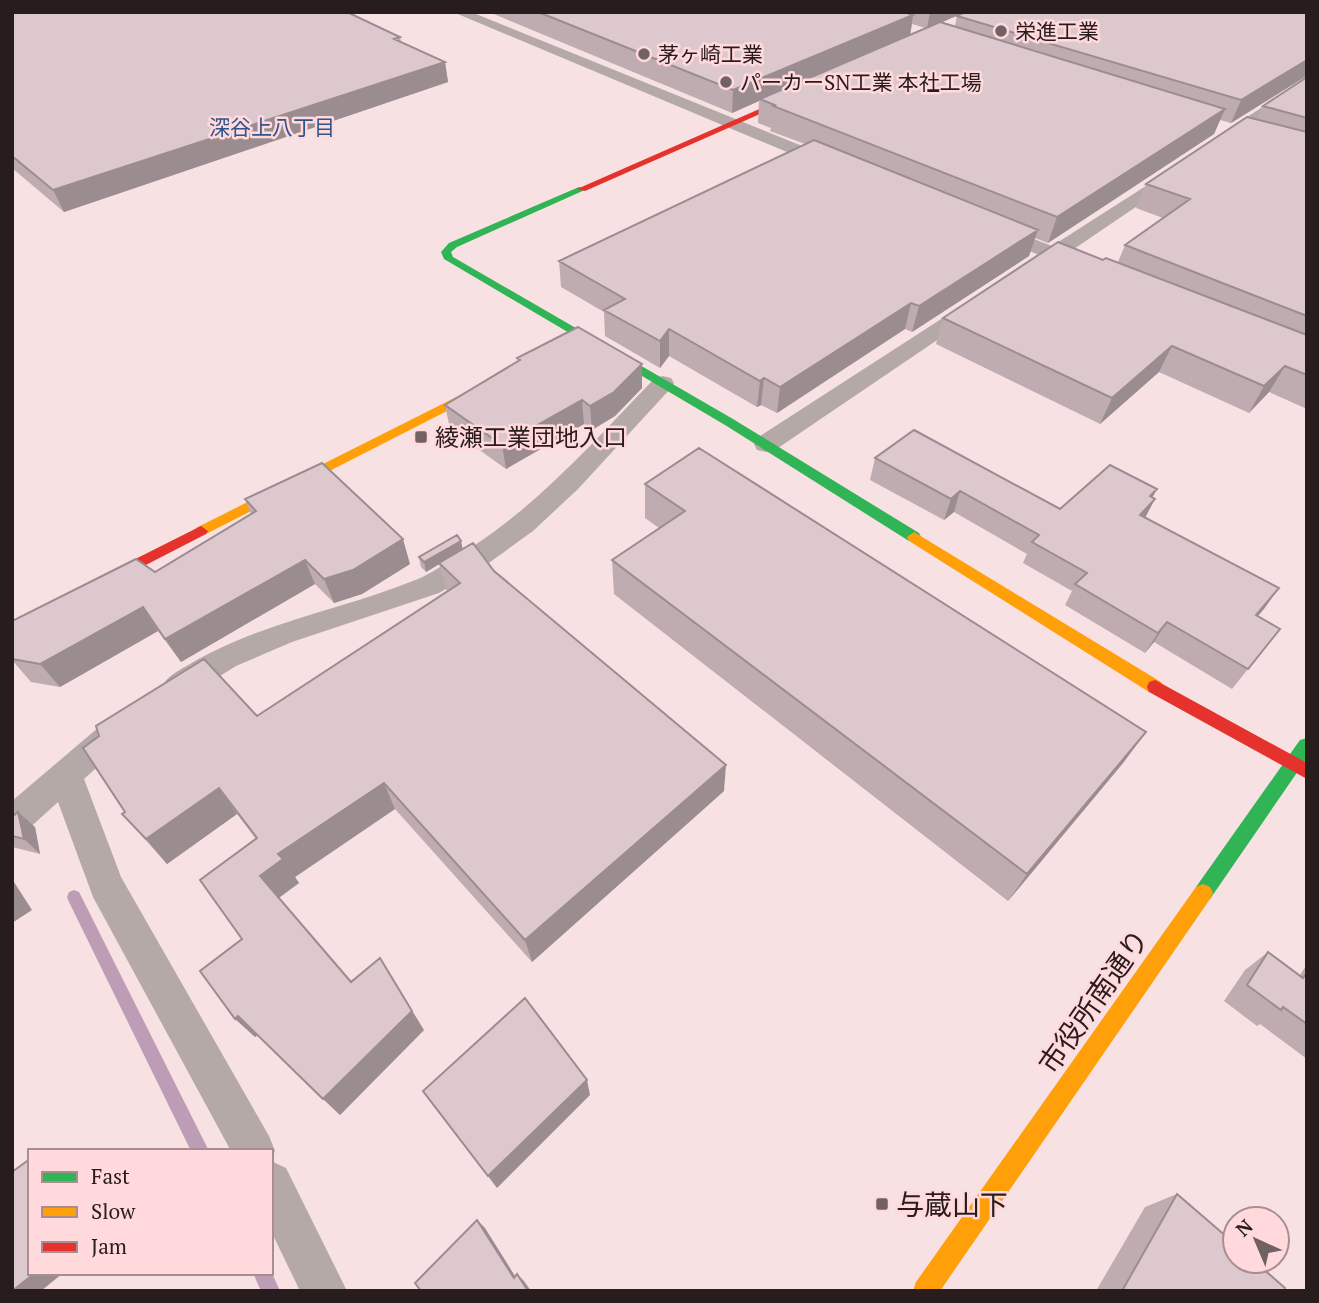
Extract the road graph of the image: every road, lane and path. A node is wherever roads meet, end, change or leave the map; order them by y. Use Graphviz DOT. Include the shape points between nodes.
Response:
graph roads {
  1 [pos="458,12"];
  2 [pos="1307,82"];
  3 [pos="818,86"];
  4 [pos="732,124"];
  5 [pos="1212,125"];
  6 [pos="1237,131"];
  7 [pos="1260,138"];
  8 [pos="847,170"];
  9 [pos="976,222"];
  10 [pos="1054,254"];
  11 [pos="1091,270"];
  12 [pos="1019,276"];
  13 [pos="985,299"];
  14 [pos="499,379"];
  15 [pos="663,383"];
  16 [pos="766,444"];
  17 [pos="12,628"];
  18 [pos="1307,743"];
  19 [pos="1291,764"];
  20 [pos="1307,772"];
  21 [pos="65,774"];
  22 [pos="12,822"];
  23 [pos="253,1149"];
  24 [pos="273,1187"];
  25 [pos="324,1291"];
  26 [pos="925,1291"];
  1 -- 4 [label="street"];
  2 -- 6 [label="street"];
  3 -- 4 [label="street"];
  4 -- 8 [label="street"];
  4 -- 15 [label="street" via="453,245 446,252 449,260 576,339"];
  5 -- 6 [label="street"];
  6 -- 7 [label="street"];
  6 -- 10 [label="street"];
  9 -- 10 [label="street"];
  10 -- 11 [label="street"];
  10 -- 12 [label="street"];
  13 -- 16 [label="street"];
  14 -- 17 [label="street"];
  15 -- 16 [label="street"];
  15 -- 21 [label="street" via="524,525 476,558 429,586 282,634 225,658 147,705"];
  16 -- 19 [label="street" via="1171,696"];
  18 -- 19 [label="street, 市役所南通り"];
  19 -- 20 [label="street"];
  19 -- 26 [label="street, 市役所南通り"];
  21 -- 22 [label="street"];
  21 -- 23 [label="street" via="106,885"];
  24 -- 25 [label="street"];
}
